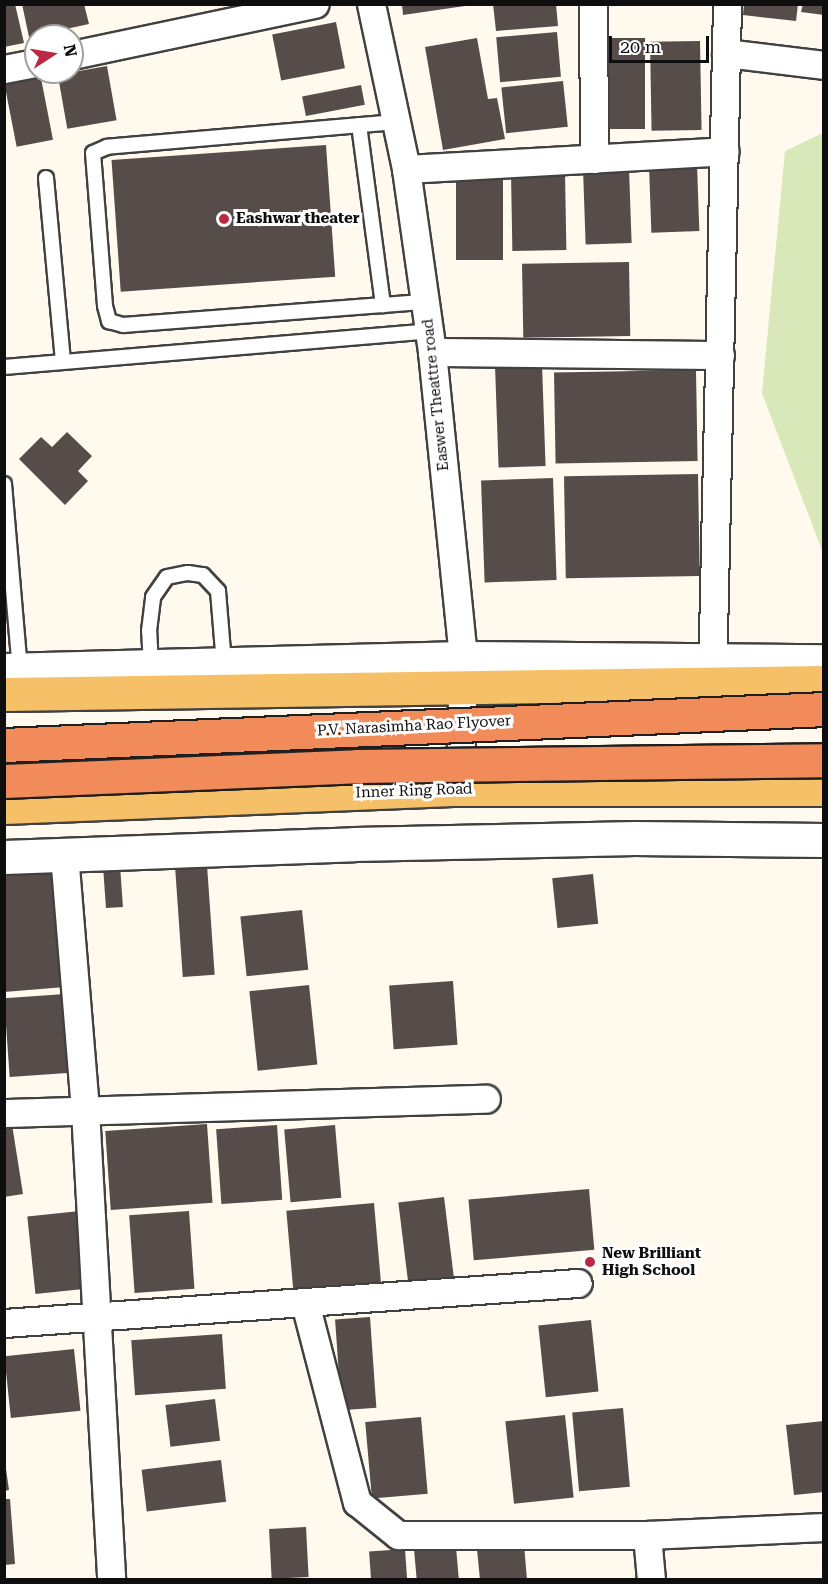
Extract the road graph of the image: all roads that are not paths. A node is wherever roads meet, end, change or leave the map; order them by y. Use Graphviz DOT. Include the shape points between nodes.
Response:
graph roads {
  1 [pos="315,4"];
  2 [pos="371,4"];
  3 [pos="593,4"];
  4 [pos="727,4"];
  5 [pos="84,52"];
  6 [pos="726,53"];
  7 [pos="24,65"];
  8 [pos="824,65"];
  9 [pos="4,69"];
  10 [pos="396,122"];
  11 [pos="359,125"];
  12 [pos="724,151"];
  13 [pos="594,159"];
  14 [pos="406,169"];
  15 [pos="46,178"];
  16 [pos="425,302"];
  17 [pos="383,305"];
  18 [pos="430,342"];
  19 [pos="720,355"];
  20 [pos="63,360"];
  21 [pos="4,367"];
  22 [pos="4,484"];
  23 [pos="463,658"];
  24 [pos="824,661"];
  25 [pos="224,664"];
  26 [pos="152,666"];
  27 [pos="712,672"];
  28 [pos="10,678"];
  29 [pos="824,682"];
  30 [pos="463,690"];
  31 [pos="824,709"];
  32 [pos="4,745"];
  33 [pos="824,760"];
  34 [pos="4,782"];
  35 [pos="459,789"];
  36 [pos="824,789"];
  37 [pos="4,807"];
  38 [pos="824,840"];
  39 [pos="64,854"];
  40 [pos="4,857"];
  41 [pos="486,1099"];
  42 [pos="85,1110"];
  43 [pos="4,1113"];
  44 [pos="578,1283"];
  45 [pos="305,1303"];
  46 [pos="95,1320"];
  47 [pos="4,1323"];
  48 [pos="824,1527"];
  49 [pos="647,1535"];
  50 [pos="111,1580"];
  51 [pos="651,1580"];
  1 -- 5 [label="street"];
  2 -- 10 [label="street, Easwer Theattre road"];
  3 -- 13 [label="street"];
  4 -- 6 [label="street"];
  6 -- 8 [label="street"];
  6 -- 12 [label="street"];
  7 -- 9 [label="street"];
  10 -- 11 [label="lane"];
  10 -- 14 [label="street, Easwer Theattre road"];
  11 -- 17 [label="lane"];
  11 -- 17 [label="lane" via="107,147 93,153 105,306 109,321 123,325"];
  12 -- 13 [label="street"];
  12 -- 19 [label="street"];
  13 -- 14 [label="street"];
  14 -- 16 [label="street, Easwer Theattre road"];
  15 -- 20 [label="lane"];
  16 -- 17 [label="lane"];
  16 -- 18 [label="street, Easwer Theattre road"];
  18 -- 19 [label="street"];
  18 -- 20 [label="lane"];
  18 -- 23 [label="street, Easwer Theattre road"];
  19 -- 27 [label="street"];
  20 -- 21 [label="lane"];
  22 -- 28 [label="lane"];
  23 -- 25 [label="street"];
  23 -- 27 [label="street"];
  23 -- 30 [label="street, Easwer Theattre road"];
  24 -- 27 [label="street"];
  25 -- 26 [label="street"];
  25 -- 26 [label="lane" via="218,591 203,575 188,573 167,577 153,597 149,631"];
  26 -- 28 [label="street"];
  27 -- 29 [label="main road"];
  27 -- 30 [label="main road"];
  28 -- 30 [label="main road"];
  30 -- 35 [label="street, Easwer Theattre road"];
  31 -- 32 [label="highway, P.V. Narasimha Rao Flyover, bridge"];
  33 -- 34 [label="highway, bridge" via="357,765"];
  35 -- 36 [label="main road, Inner Ring Road"];
  35 -- 37 [label="main road, Inner Ring Road"];
  38 -- 39 [label="street" via="542,840"];
  39 -- 40 [label="street"];
  39 -- 42 [label="street"];
  41 -- 42 [label="street"];
  42 -- 43 [label="street"];
  42 -- 46 [label="street"];
  44 -- 45 [label="street"];
  45 -- 46 [label="street"];
  45 -- 49 [label="street" via="357,1502 398,1534"];
  46 -- 47 [label="street"];
  46 -- 50 [label="street"];
  48 -- 49 [label="street"];
  49 -- 51 [label="street"];
}
